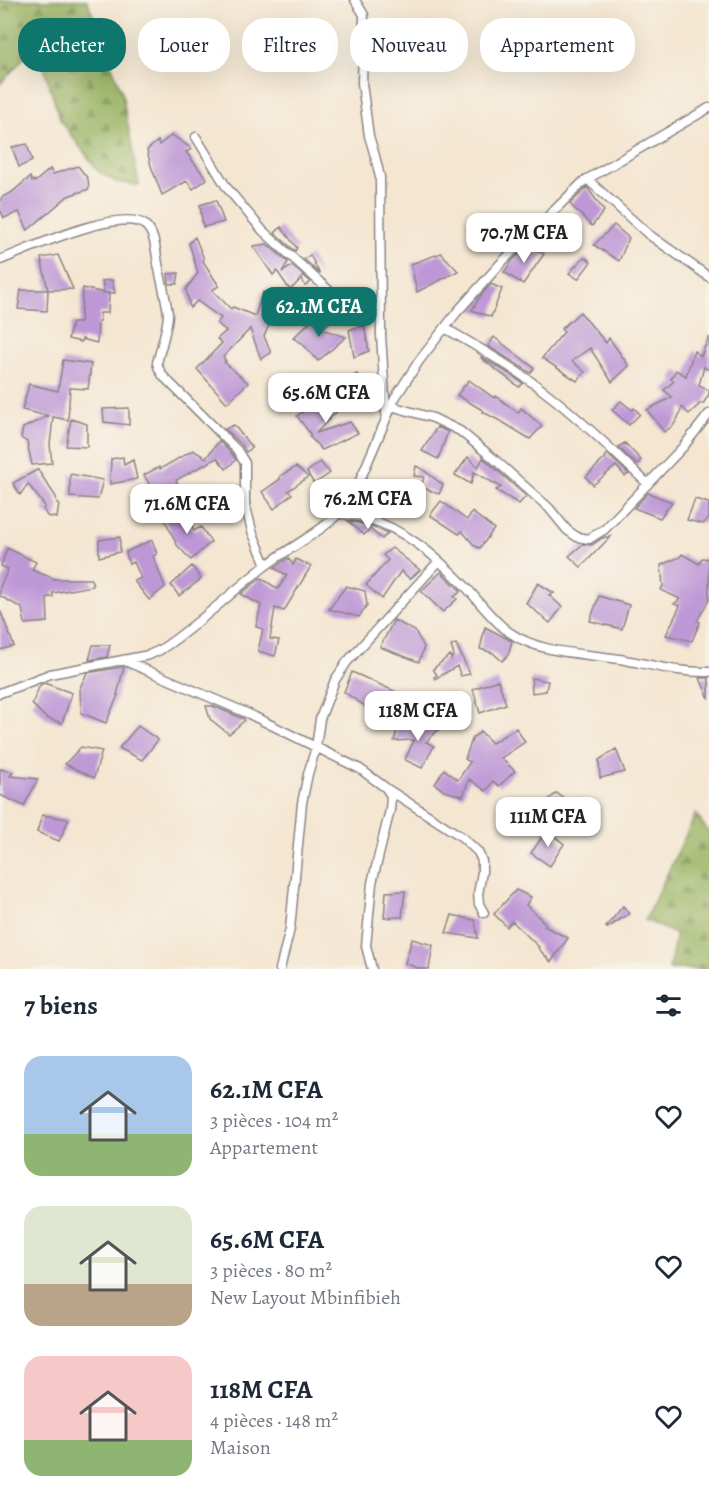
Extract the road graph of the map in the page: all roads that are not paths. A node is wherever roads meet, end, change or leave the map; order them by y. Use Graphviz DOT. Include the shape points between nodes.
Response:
graph roads {
  1 [pos="356,0"];
  2 [pos="709,108"];
  3 [pos="196,137"];
  4 [pos="587,179"];
  5 [pos="0,261"];
  6 [pos="709,277"];
  7 [pos="381,308"];
  8 [pos="445,328"];
  9 [pos="391,406"];
  10 [pos="709,414"];
  11 [pos="386,418"];
  12 [pos="648,484"];
  13 [pos="338,513"];
  14 [pos="439,561"];
  15 [pos="266,565"];
  16 [pos="123,660"];
  17 [pos="709,672"];
  18 [pos="0,693"];
  19 [pos="316,747"];
  20 [pos="386,788"];
  21 [pos="484,913"];
  22 [pos="280,969"];
  23 [pos="372,969"];
  1 -- 7 [label="street" via="364,15 362,83 369,136 380,177"];
  2 -- 4 [label="street"];
  3 -- 7 [label="street" via="227,188 262,231 333,294 356,306"];
  4 -- 6 [label="street" via="648,234"];
  4 -- 8 [label="street" via="502,262"];
  5 -- 15 [label="street" via="87,227 121,220 147,227 153,239 168,316 159,369 245,463 245,503"];
  7 -- 11 [label="street"];
  8 -- 9 [label="street"];
  8 -- 12 [label="street" via="504,362 550,395"];
  9 -- 11 [label="street"];
  9 -- 12 [label="street" via="460,430 577,537 589,539 605,529"];
  10 -- 12 [label="street"];
  11 -- 13 [label="street" via="355,492"];
  13 -- 14 [label="street" via="389,527"];
  13 -- 15 [label="street" via="323,528"];
  14 -- 17 [label="street" via="491,617 533,644"];
  14 -- 19 [label="street" via="346,662 320,719"];
  15 -- 16 [label="street" via="169,644 149,655"];
  16 -- 18 [label="street" via="50,674"];
  16 -- 19 [label="street"];
  19 -- 20 [label="street" via="360,769"];
  19 -- 22 [label="street" via="302,803 290,929"];
  20 -- 21 [label="street" via="462,837 478,852 482,872 478,894"];
  20 -- 23 [label="street" via="391,796 390,810 372,884 366,946"];
}
